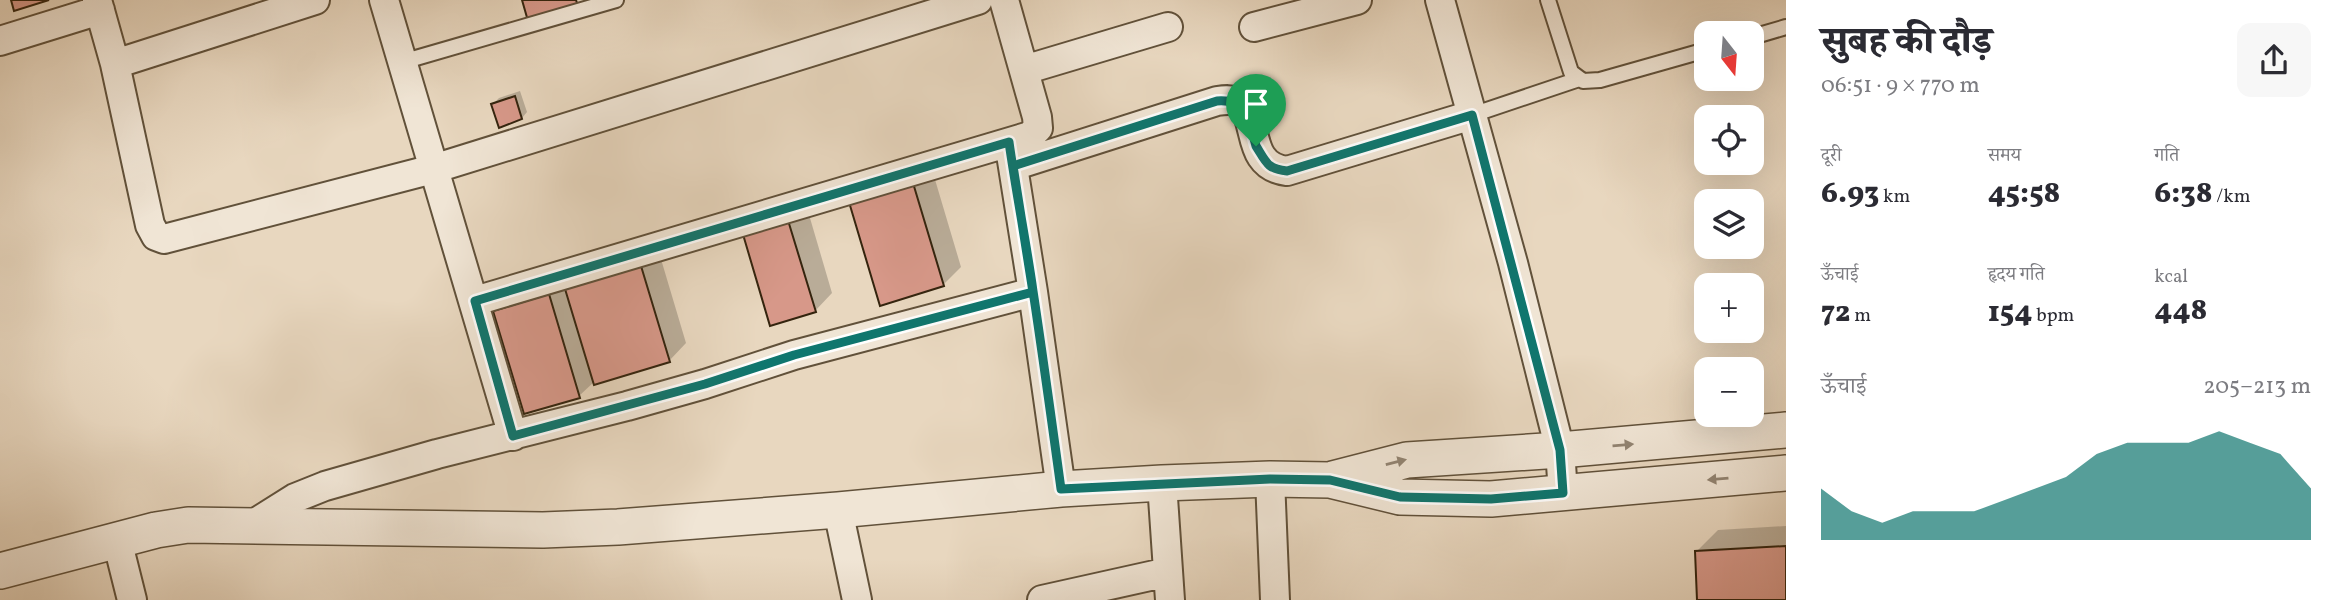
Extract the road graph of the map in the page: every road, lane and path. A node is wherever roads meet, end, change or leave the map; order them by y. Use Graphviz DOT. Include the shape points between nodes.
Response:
graph roads {
  1 [pos="315,0"];
  2 [pos="384,0"];
  3 [pos="616,0"];
  4 [pos="978,0"];
  5 [pos="1004,0"];
  6 [pos="1357,0"];
  7 [pos="1440,0"];
  8 [pos="1548,0"];
  9 [pos="98,5"];
  10 [pos="1168,27"];
  11 [pos="1254,27"];
  12 [pos="1786,27"];
  13 [pos="1764,33"];
  14 [pos="0,41"];
  15 [pos="1694,53"];
  16 [pos="402,62"];
  17 [pos="115,64"];
  18 [pos="1024,70"];
  19 [pos="1579,79"];
  20 [pos="1472,115"];
  21 [pos="1011,154"];
  22 [pos="433,169"];
  23 [pos="1033,292"];
  24 [pos="475,301"];
  25 [pos="1786,430"];
  26 [pos="513,436"];
  27 [pos="1560,450"];
  28 [pos="1786,473"];
  29 [pos="1270,479"];
  30 [pos="1330,480"];
  31 [pos="1162,483"];
  32 [pos="1061,489"];
  33 [pos="1563,493"];
  34 [pos="838,510"];
  35 [pos="248,527"];
  36 [pos="117,540"];
  37 [pos="0,571"];
  38 [pos="1168,572"];
  39 [pos="132,600"];
  40 [pos="857,600"];
  41 [pos="1042,600"];
  42 [pos="1170,600"];
  43 [pos="1275,600"];
  1 -- 17 [label="street"];
  2 -- 16 [label="street"];
  3 -- 16 [label="lane"];
  4 -- 22 [label="street"];
  5 -- 18 [label="street"];
  6 -- 11 [label="street"];
  7 -- 20 [label="street"];
  8 -- 19 [label="lane" via="1571,72"];
  9 -- 14 [label="street"];
  9 -- 17 [label="street"];
  10 -- 18 [label="street"];
  12 -- 13 [label="lane"];
  15 -- 19 [label="lane" via="1600,80"];
  16 -- 22 [label="street"];
  17 -- 22 [label="street" via="150,225 156,236 164,239"];
  18 -- 21 [label="street" via="1038,128"];
  19 -- 20 [label="lane"];
  20 -- 21 [label="street" via="1287,171 1266,163 1245,110 1231,100"];
  20 -- 27 [label="street"];
  21 -- 23 [label="street"];
  21 -- 24 [label="street"];
  22 -- 24 [label="street"];
  23 -- 26 [label="street"];
  23 -- 32 [label="street"];
  24 -- 26 [label="street"];
  27 -- 25 [label="street, one-way"];
  26 -- 35 [label="street" via="325,486 295,498"];
  30 -- 27 [label="street, one-way" via="1407,460"];
  27 -- 33 [label="street"];
  28 -- 33 [label="street, one-way"];
  29 -- 30 [label="street"];
  29 -- 31 [label="street"];
  29 -- 43 [label="street"];
  30 -- 33 [label="street" via="1400,497 1491,499"];
  31 -- 32 [label="street"];
  31 -- 38 [label="street"];
  32 -- 34 [label="street"];
  34 -- 35 [label="street" via="543,530"];
  34 -- 40 [label="street"];
  35 -- 36 [label="street" via="188,525"];
  36 -- 37 [label="street"];
  36 -- 39 [label="street"];
  38 -- 41 [label="street"];
  38 -- 42 [label="street"];
}
